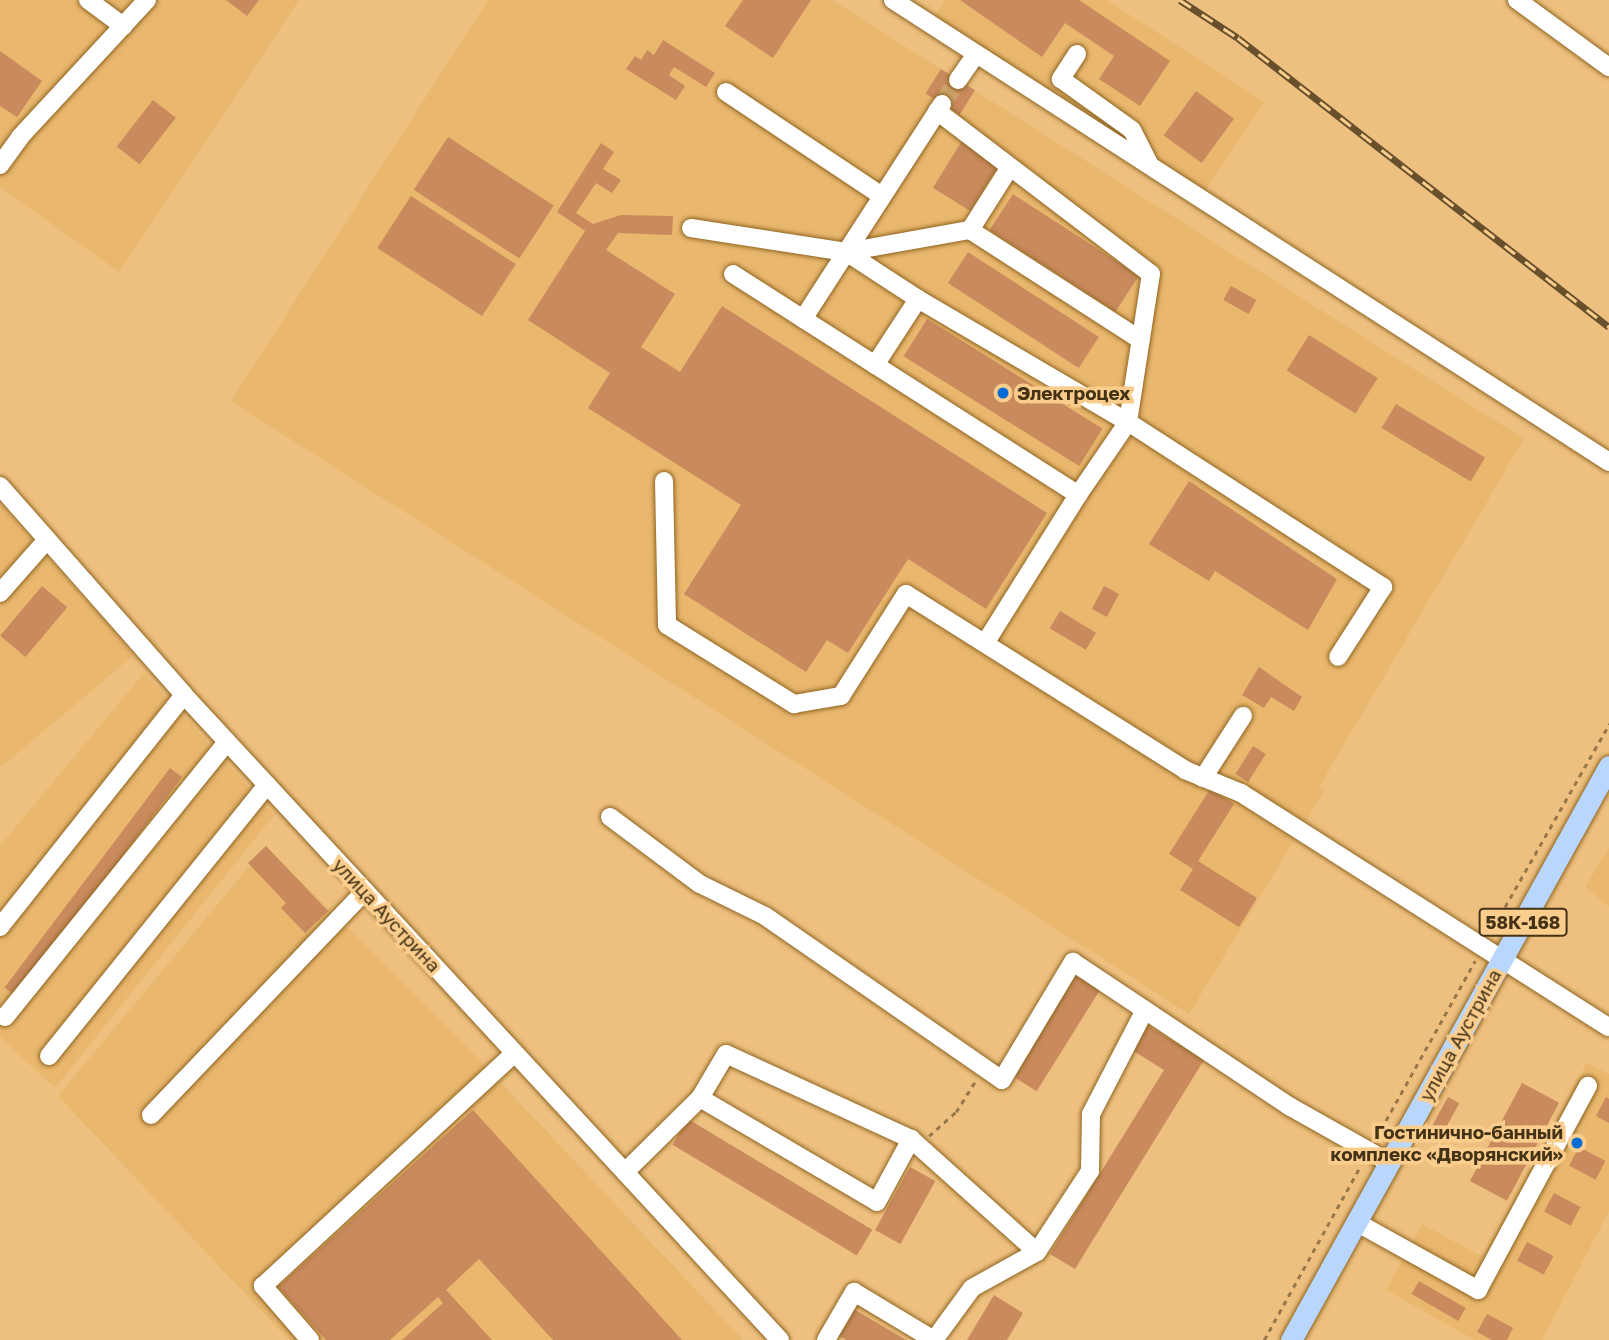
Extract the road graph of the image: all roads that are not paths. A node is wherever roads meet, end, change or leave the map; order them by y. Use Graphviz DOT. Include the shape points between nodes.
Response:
graph roads {
  1 [pos="88,0"];
  2 [pos="147,0"];
  3 [pos="893,0"];
  4 [pos="1517,0"];
  5 [pos="123,26"];
  6 [pos="976,54"];
  7 [pos="1077,54"];
  8 [pos="1609,67"];
  9 [pos="958,80"];
  10 [pos="726,92"];
  11 [pos="0,165"];
  12 [pos="1150,165"];
  13 [pos="1010,167"];
  14 [pos="882,196"];
  15 [pos="691,228"];
  16 [pos="970,230"];
  17 [pos="846,252"];
  18 [pos="733,274"];
  19 [pos="918,299"];
  20 [pos="803,319"];
  21 [pos="1140,340"];
  22 [pos="875,365"];
  23 [pos="1128,422"];
  24 [pos="1609,462"];
  25 [pos="664,481"];
  26 [pos="0,486"];
  27 [pos="1078,495"];
  28 [pos="45,542"];
  29 [pos="0,593"];
  30 [pos="985,643"];
  31 [pos="1338,657"];
  32 [pos="184,695"];
  33 [pos="1243,716"];
  34 [pos="227,742"];
  35 [pos="1607,775"];
  36 [pos="1203,778"];
  37 [pos="267,785"];
  38 [pos="610,817"];
  39 [pos="365,891"];
  40 [pos="0,927"];
  41 [pos="1503,957"];
  42 [pos="1145,1010"];
  43 [pos="5,1017"];
  44 [pos="1609,1027"];
  45 [pos="515,1054"];
  46 [pos="49,1056"];
  47 [pos="1588,1086"];
  48 [pos="700,1098"];
  49 [pos="152,1115"];
  50 [pos="915,1142"];
  51 [pos="1390,1163"];
  52 [pos="625,1172"];
  53 [pos="1356,1222"];
  54 [pos="1037,1252"];
  55 [pos="310,1340"];
  56 [pos="780,1340"];
  57 [pos="826,1340"];
  58 [pos="1291,1340"];
  1 -- 5 [label="street"];
  2 -- 5 [label="street"];
  3 -- 6 [label="street"];
  4 -- 8 [label="street"];
  5 -- 11 [label="street" via="20,137"];
  6 -- 9 [label="street"];
  6 -- 12 [label="street"];
  7 -- 12 [label="street" via="1061,79 1132,130"];
  10 -- 14 [label="street"];
  12 -- 24 [label="street"];
  13 -- 14 [label="street" via="939,107"];
  13 -- 16 [label="street"];
  13 -- 21 [label="street" via="1151,274"];
  14 -- 17 [label="street"];
  15 -- 17 [label="street"];
  16 -- 17 [label="street"];
  16 -- 21 [label="street"];
  17 -- 19 [label="street"];
  17 -- 20 [label="street"];
  18 -- 20 [label="street"];
  19 -- 22 [label="street"];
  19 -- 23 [label="street"];
  20 -- 22 [label="street"];
  21 -- 23 [label="street"];
  22 -- 27 [label="street"];
  23 -- 27 [label="street"];
  23 -- 31 [label="street" via="1383,587"];
  25 -- 30 [label="street" via="667,625 794,704 841,696 906,594"];
  26 -- 28 [label="street, улица Аустрина"];
  27 -- 30 [label="street"];
  28 -- 29 [label="street"];
  28 -- 32 [label="street, улица Аустрина"];
  30 -- 36 [label="street"];
  32 -- 34 [label="street, улица Аустрина"];
  32 -- 40 [label="street"];
  33 -- 36 [label="street"];
  34 -- 37 [label="street, улица Аустрина"];
  34 -- 43 [label="street"];
  35 -- 41 [label="main road, улица Аустрина / 58К-168"];
  36 -- 41 [label="street" via="1241,793 1482,948"];
  37 -- 39 [label="street, улица Аустрина"];
  37 -- 46 [label="street"];
  38 -- 42 [label="street" via="700,884 765,916 1002,1080 1073,962"];
  39 -- 45 [label="street, улица Аустрина"];
  39 -- 49 [label="street"];
  41 -- 44 [label="street"];
  41 -- 51 [label="main road, улица Аустрина / 58К-168"];
  42 -- 51 [label="street" via="1289,1106"];
  42 -- 54 [label="street" via="1091,1114 1090,1171"];
  45 -- 52 [label="street, улица Аустрина"];
  45 -- 55 [label="street" via="263,1286"];
  47 -- 53 [label="street" via="1478,1290"];
  48 -- 50 [label="street" via="726,1054"];
  48 -- 50 [label="street" via="877,1202"];
  48 -- 52 [label="street"];
  50 -- 54 [label="street"];
  51 -- 53 [label="main road, улица Аустрина / 58К-168"];
  52 -- 56 [label="street, улица Аустрина"];
  53 -- 58 [label="main road, улица Аустрина / 58К-168"];
  54 -- 57 [label="street" via="972,1288 934,1340 854,1293"];
}
